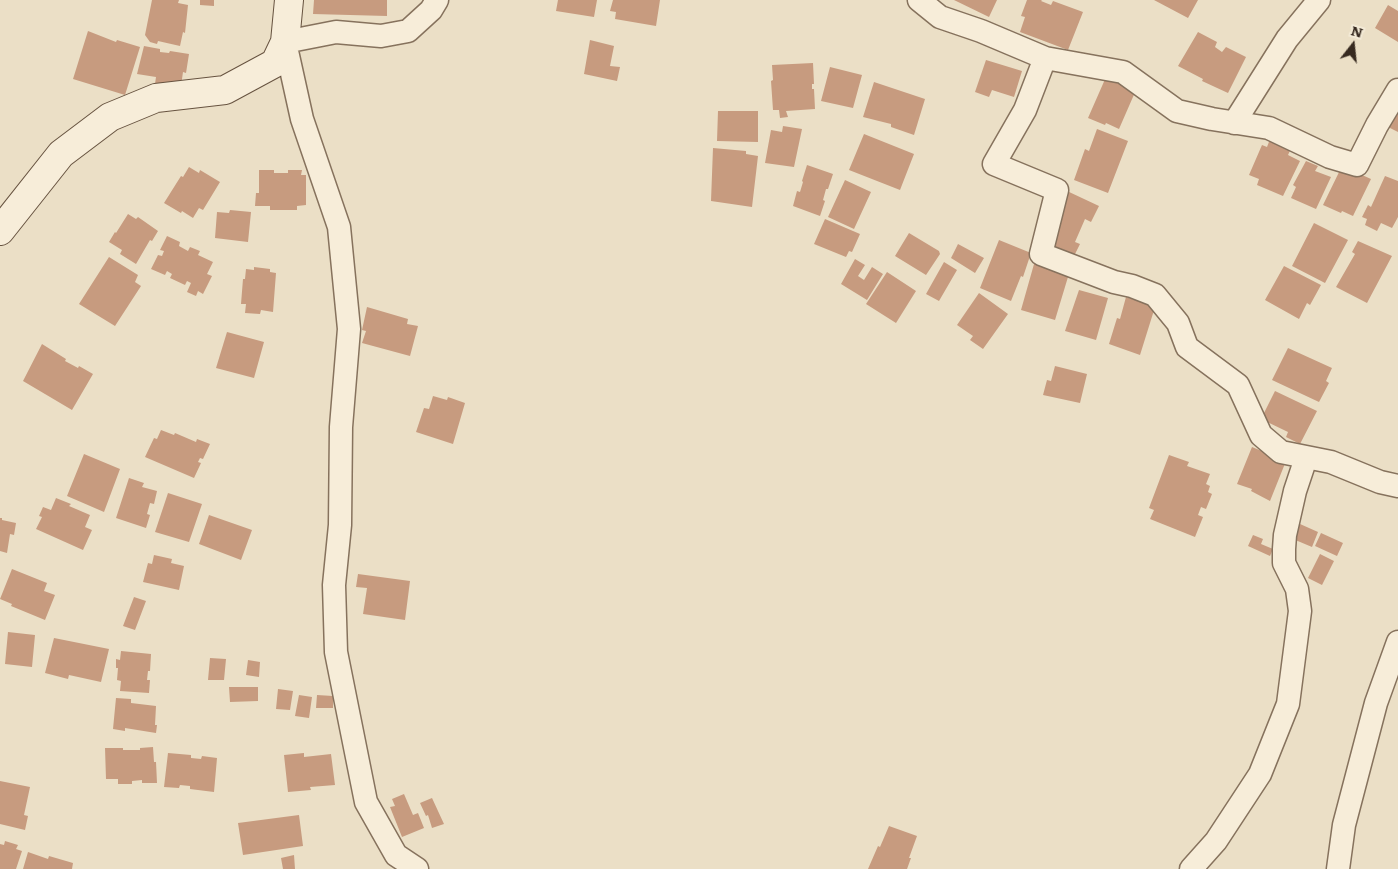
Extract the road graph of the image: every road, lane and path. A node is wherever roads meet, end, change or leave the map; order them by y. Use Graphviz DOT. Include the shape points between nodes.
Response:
graph roads {
  1 [pos="289,0"];
  2 [pos="437,0"];
  3 [pos="919,0"];
  4 [pos="1319,0"];
  5 [pos="285,42"];
  6 [pos="1045,58"];
  7 [pos="1398,90"];
  8 [pos="1234,123"];
  9 [pos="0,231"];
  10 [pos="1306,458"];
  11 [pos="1398,486"];
  12 [pos="1398,642"];
  13 [pos="1393,670"];
  14 [pos="417,869"];
  15 [pos="1191,869"];
  16 [pos="1338,869"];
  1 -- 5 [label="street"];
  2 -- 5 [label="street" via="408,31 380,36 336,32"];
  3 -- 6 [label="street" via="940,17"];
  4 -- 8 [label="street" via="1287,38"];
  5 -- 9 [label="street" via="275,63 225,90 156,98 110,117 61,154"];
  5 -- 14 [label="street" via="302,119 339,226 349,330 334,585 336,652 366,802 396,855"];
  6 -- 8 [label="street" via="1123,72 1177,111"];
  6 -- 10 [label="street" via="1025,110 994,164 1057,190 1041,254 1155,295 1178,322 1187,347 1238,384 1261,435 1281,452"];
  7 -- 8 [label="street" via="1357,165 1330,157 1269,128"];
  10 -- 11 [label="street" via="1331,462"];
  10 -- 15 [label="street" via="1285,535 1284,563 1297,590 1300,611 1288,704 1260,774 1216,841"];
  12 -- 13 [label="street"];
  13 -- 16 [label="street" via="1376,702 1344,825"];
}
